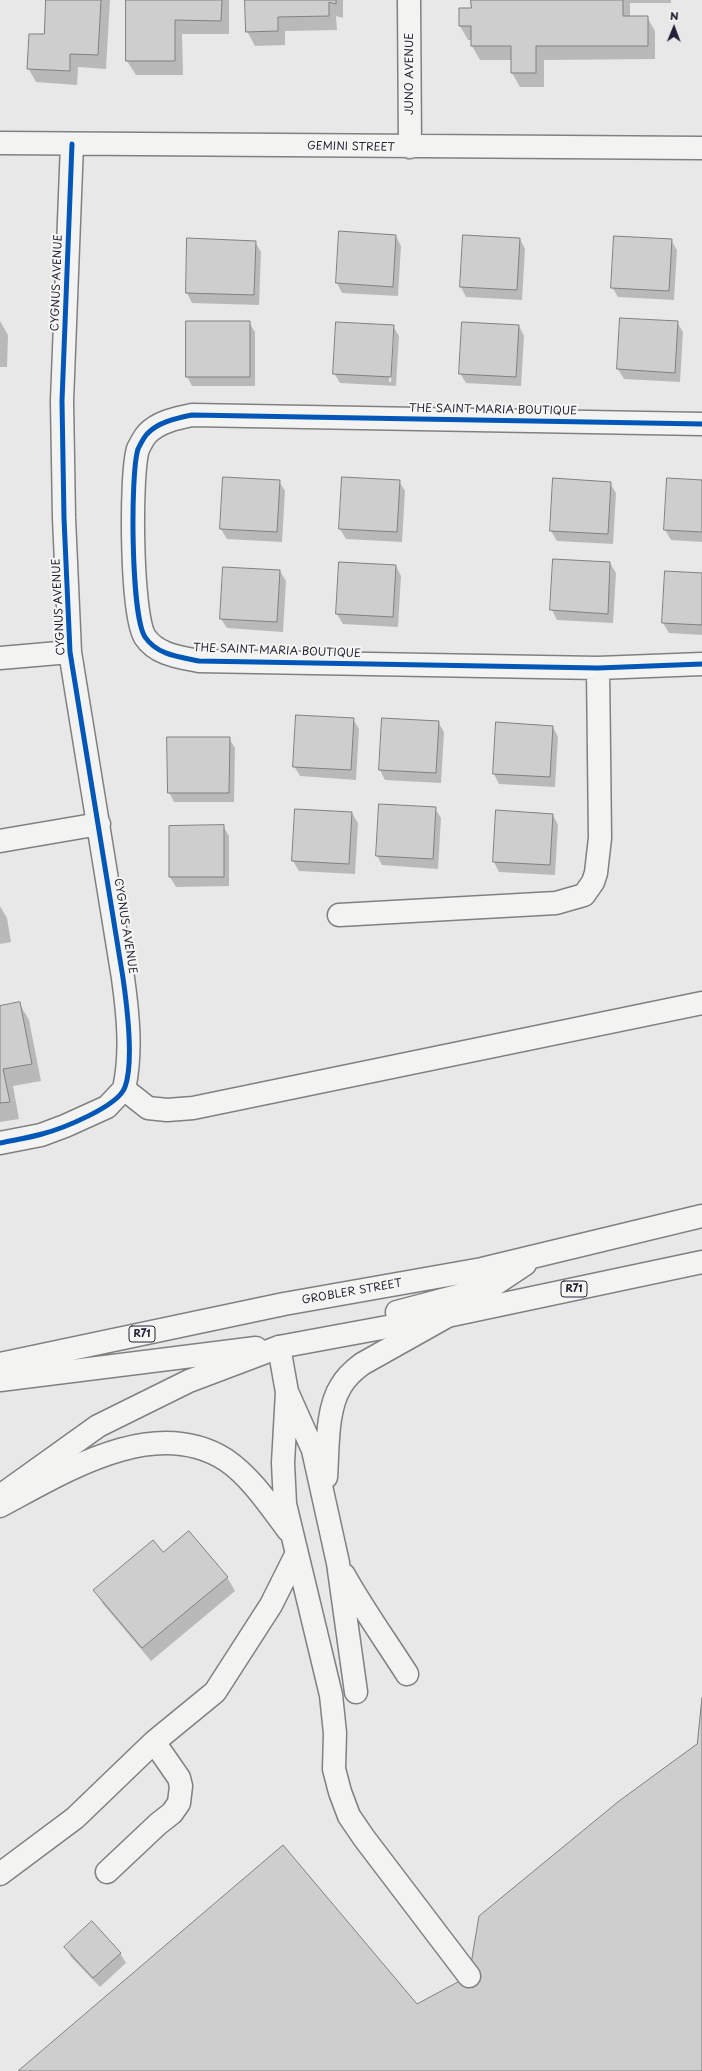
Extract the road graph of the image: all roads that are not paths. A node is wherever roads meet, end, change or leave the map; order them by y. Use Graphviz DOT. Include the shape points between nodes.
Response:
graph roads {
  1 [pos="409,0"];
  2 [pos="0,143"];
  3 [pos="72,144"];
  4 [pos="410,148"];
  5 [pos="702,148"];
  6 [pos="702,424"];
  7 [pos="70,652"];
  8 [pos="0,658"];
  9 [pos="702,664"];
  10 [pos="598,668"];
  11 [pos="98,824"];
  12 [pos="0,841"];
  13 [pos="339,915"];
  14 [pos="702,1003"];
  15 [pos="124,1089"];
  16 [pos="0,1143"];
  17 [pos="702,1216"];
  18 [pos="536,1257"];
  19 [pos="702,1262"];
  20 [pos="447,1316"];
  21 [pos="279,1347"];
  22 [pos="0,1364"];
  23 [pos="0,1380"];
  24 [pos="287,1392"];
  25 [pos="0,1496"];
  26 [pos="324,1504"];
  27 [pos="0,1506"];
  28 [pos="295,1546"];
  29 [pos="338,1563"];
  30 [pos="407,1674"];
  31 [pos="356,1692"];
  32 [pos="154,1742"];
  33 [pos="107,1872"];
  34 [pos="0,1874"];
  35 [pos="469,1976"];
  1 -- 4 [label="street, JUNO AVENUE"];
  2 -- 3 [label="street, GEMINI STREET"];
  3 -- 4 [label="street, GEMINI STREET"];
  3 -- 7 [label="street, CYGNUS AVENUE" via="62,401"];
  4 -- 5 [label="street, GEMINI STREET"];
  6 -- 10 [label="street, THE SAINT MARIA BOUTIQUE" via="192,415 160,424 147,434 138,449 134,542 136,604 144,636 164,653 199,661"];
  7 -- 8 [label="street"];
  7 -- 11 [label="street, CYGNUS AVENUE"];
  9 -- 10 [label="street, THE SAINT MARIA BOUTIQUE"];
  10 -- 13 [label="street" via="600,838 596,873 589,890 576,899 556,903"];
  11 -- 12 [label="street"];
  11 -- 15 [label="street, CYGNUS AVENUE" via="127,1012 128,1071"];
  14 -- 15 [label="street" via="193,1108 148,1108"];
  15 -- 16 [label="street" via="106,1107 65,1126 41,1135"];
  17 -- 18 [label="street, GROBLER STREET / R71"];
  18 -- 21 [label="street" via="495,1284 469,1294 316,1332"];
  18 -- 22 [label="street, GROBLER STREET / R71" via="284,1304"];
  19 -- 20 [label="street, R71"];
  20 -- 21 [label="street, R71"];
  20 -- 26 [label="street" via="362,1364 340,1387 333,1405"];
  21 -- 23 [label="street" via="241,1348"];
  21 -- 24 [label="street"];
  21 -- 25 [label="street, R71" via="189,1381 98,1426"];
  24 -- 26 [label="street" via="309,1438"];
  24 -- 28 [label="street" via="283,1478 285,1504"];
  26 -- 29 [label="street"];
  27 -- 28 [label="street" via="102,1455 144,1445 184,1445 196,1447 225,1460 247,1479"];
  28 -- 32 [label="street" via="271,1606 215,1692"];
  28 -- 35 [label="street" via="331,1695 335,1733 334,1768 349,1816"];
  29 -- 30 [label="street" via="367,1614"];
  29 -- 31 [label="street"];
  32 -- 33 [label="street" via="179,1778 179,1802 172,1813"];
  32 -- 34 [label="street" via="75,1818"];
}
